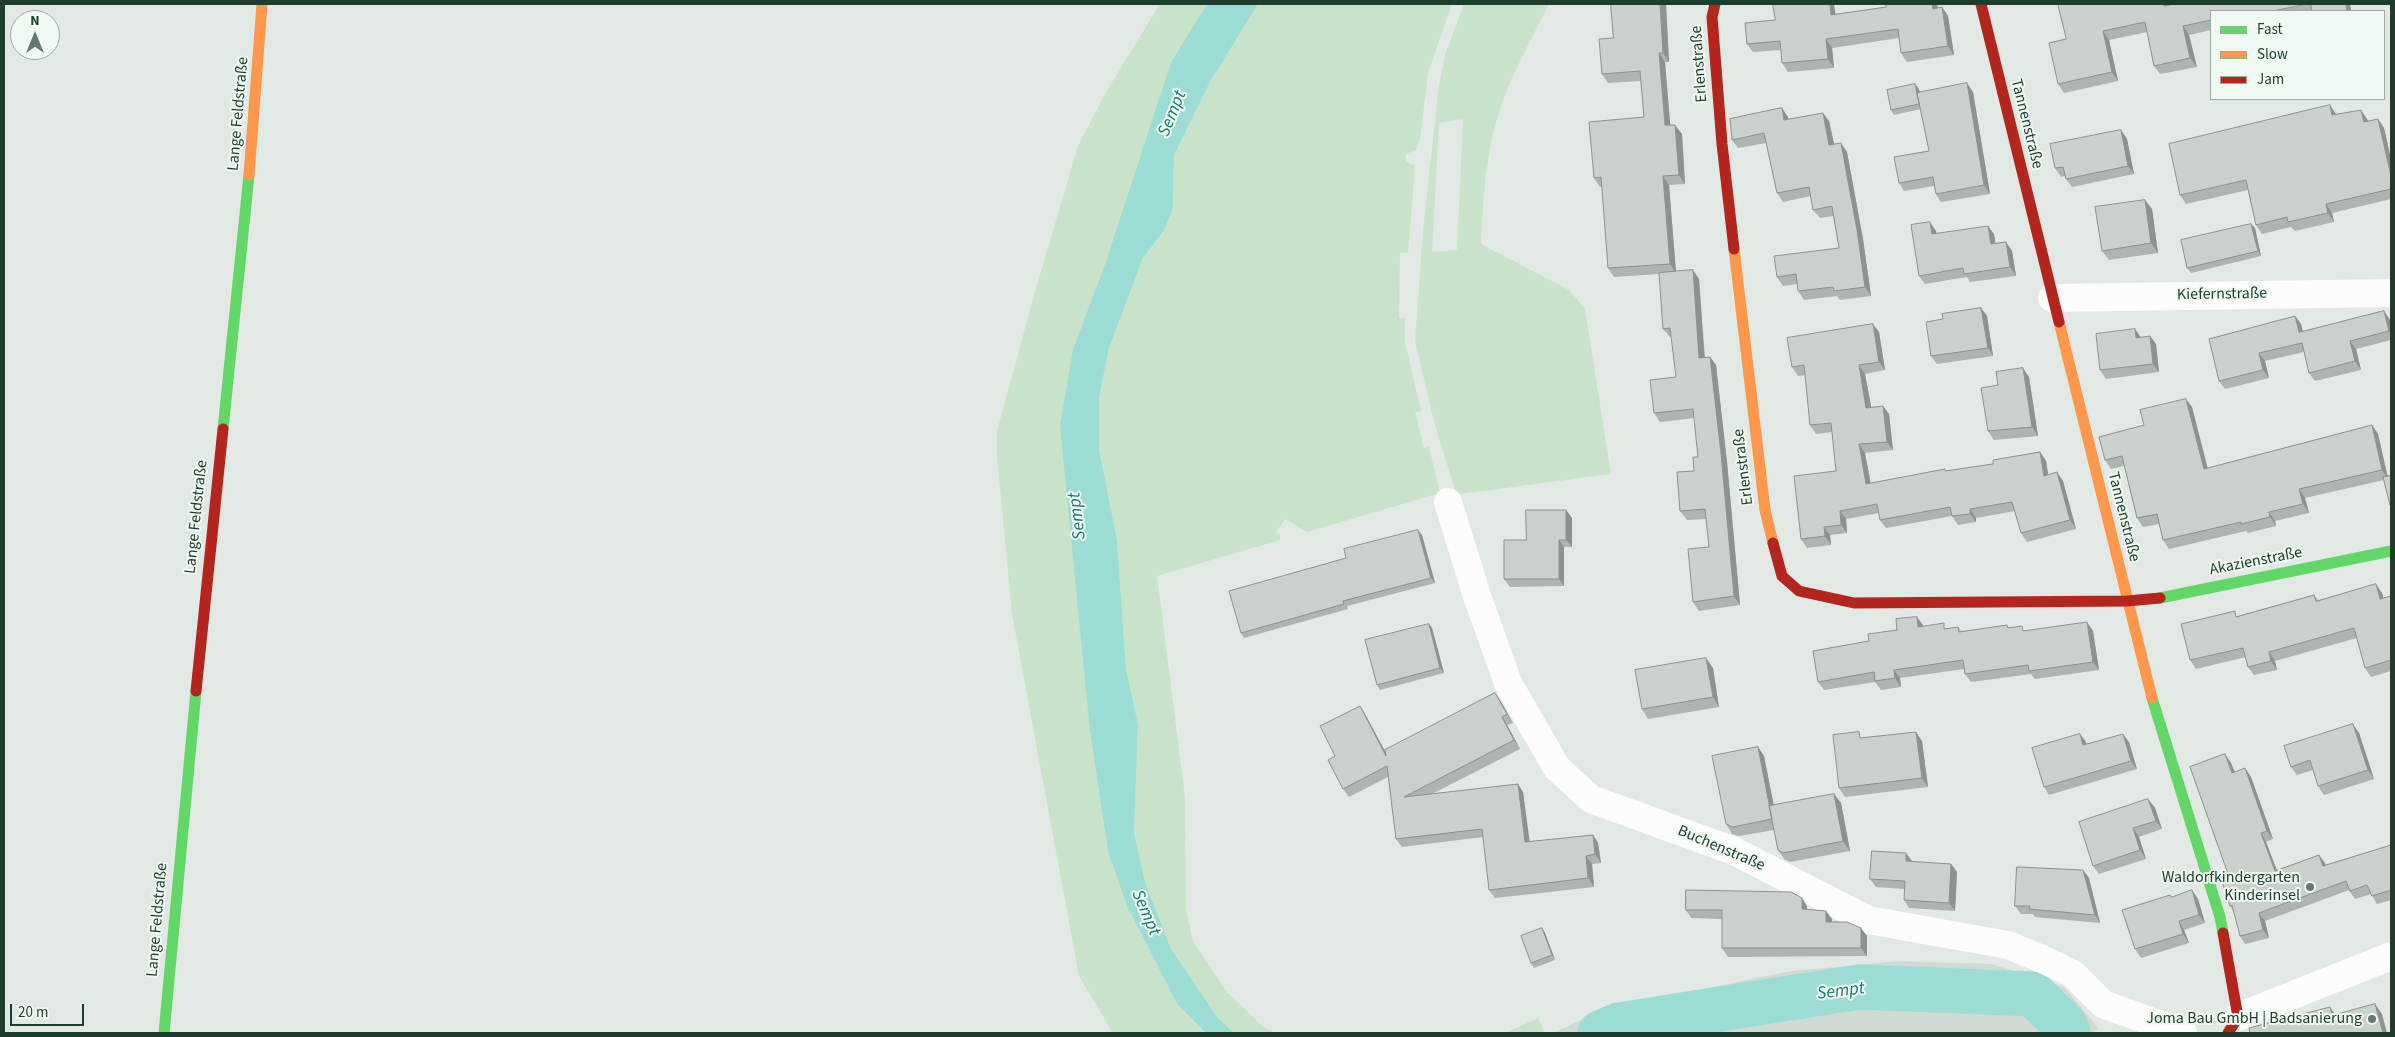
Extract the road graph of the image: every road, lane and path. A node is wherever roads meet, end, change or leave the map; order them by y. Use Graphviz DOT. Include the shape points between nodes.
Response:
graph roads {
  1 [pos="262,4"];
  2 [pos="1715,4"];
  3 [pos="1981,4"];
  4 [pos="2391,292"];
  5 [pos="2052,298"];
  6 [pos="1448,502"];
  7 [pos="2391,551"];
  8 [pos="2126,601"];
  9 [pos="2391,956"];
  10 [pos="2233,1025"];
  11 [pos="164,1033"];
  12 [pos="2183,1033"];
  1 -- 11 [label="street, Lange Feldstraße" via="251,160"];
  2 -- 8 [label="street, Erlenstraße" via="1712,17 1725,164 1766,510 1782,576 1799,591 1854,602"];
  3 -- 5 [label="street, Tannenstraße"];
  4 -- 5 [label="street, Kiefernstraße"];
  5 -- 8 [label="street, Tannenstraße"];
  6 -- 12 [label="street, Buchenstraße" via="1508,683 1557,768 1591,799 1734,851 1868,920 2008,945 2034,955 2073,974 2103,1004"];
  7 -- 8 [label="street, Akazienstraße" via="2161,598"];
  8 -- 10 [label="street, Tannenstraße" via="2160,727 2220,917"];
  9 -- 10 [label="street"];
}
